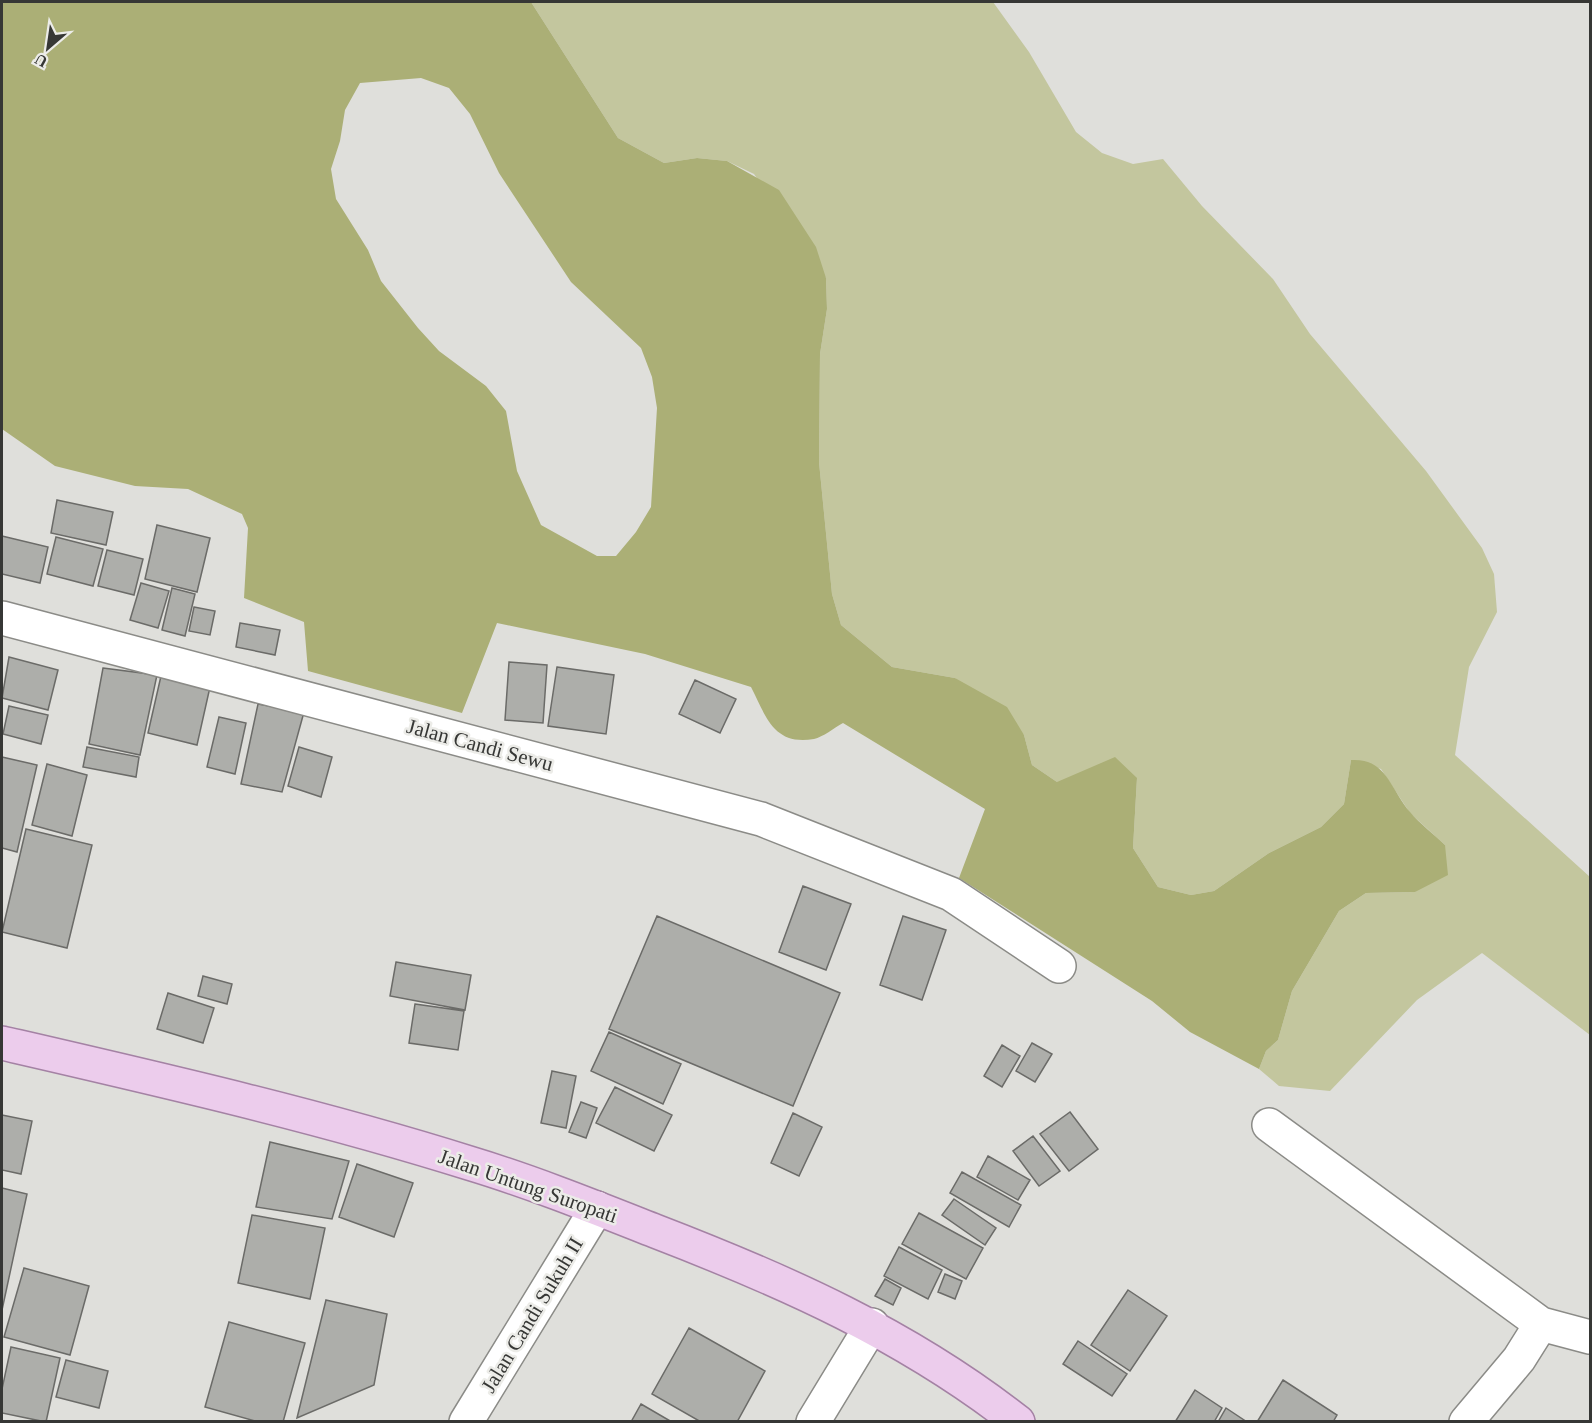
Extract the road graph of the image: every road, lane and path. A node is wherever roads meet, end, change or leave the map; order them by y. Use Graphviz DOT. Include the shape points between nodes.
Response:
graph roads {
  1 [pos="2,618"];
  2 [pos="1059,966"];
  3 [pos="2,1043"];
  4 [pos="1269,1125"];
  5 [pos="597,1208"];
  6 [pos="1541,1324"];
  7 [pos="872,1325"];
  8 [pos="1590,1336"];
  9 [pos="466,1422"];
  10 [pos="813,1422"];
  11 [pos="1018,1422"];
  12 [pos="1466,1422"];
  1 -- 2 [label="street, Jalan Candi Sewu" via="761,819 951,894"];
  3 -- 5 [label="main road, Jalan Untung Suropati" via="214,1092 414,1147"];
  4 -- 6 [label="street"];
  5 -- 7 [label="main road, Jalan Untung Suropati" via="744,1265"];
  5 -- 9 [label="street, Jalan Candi Sukuh II"];
  6 -- 8 [label="street"];
  6 -- 12 [label="street" via="1519,1359"];
  7 -- 10 [label="street"];
  7 -- 11 [label="main road, Jalan Untung Suropati" via="968,1382"];
}
